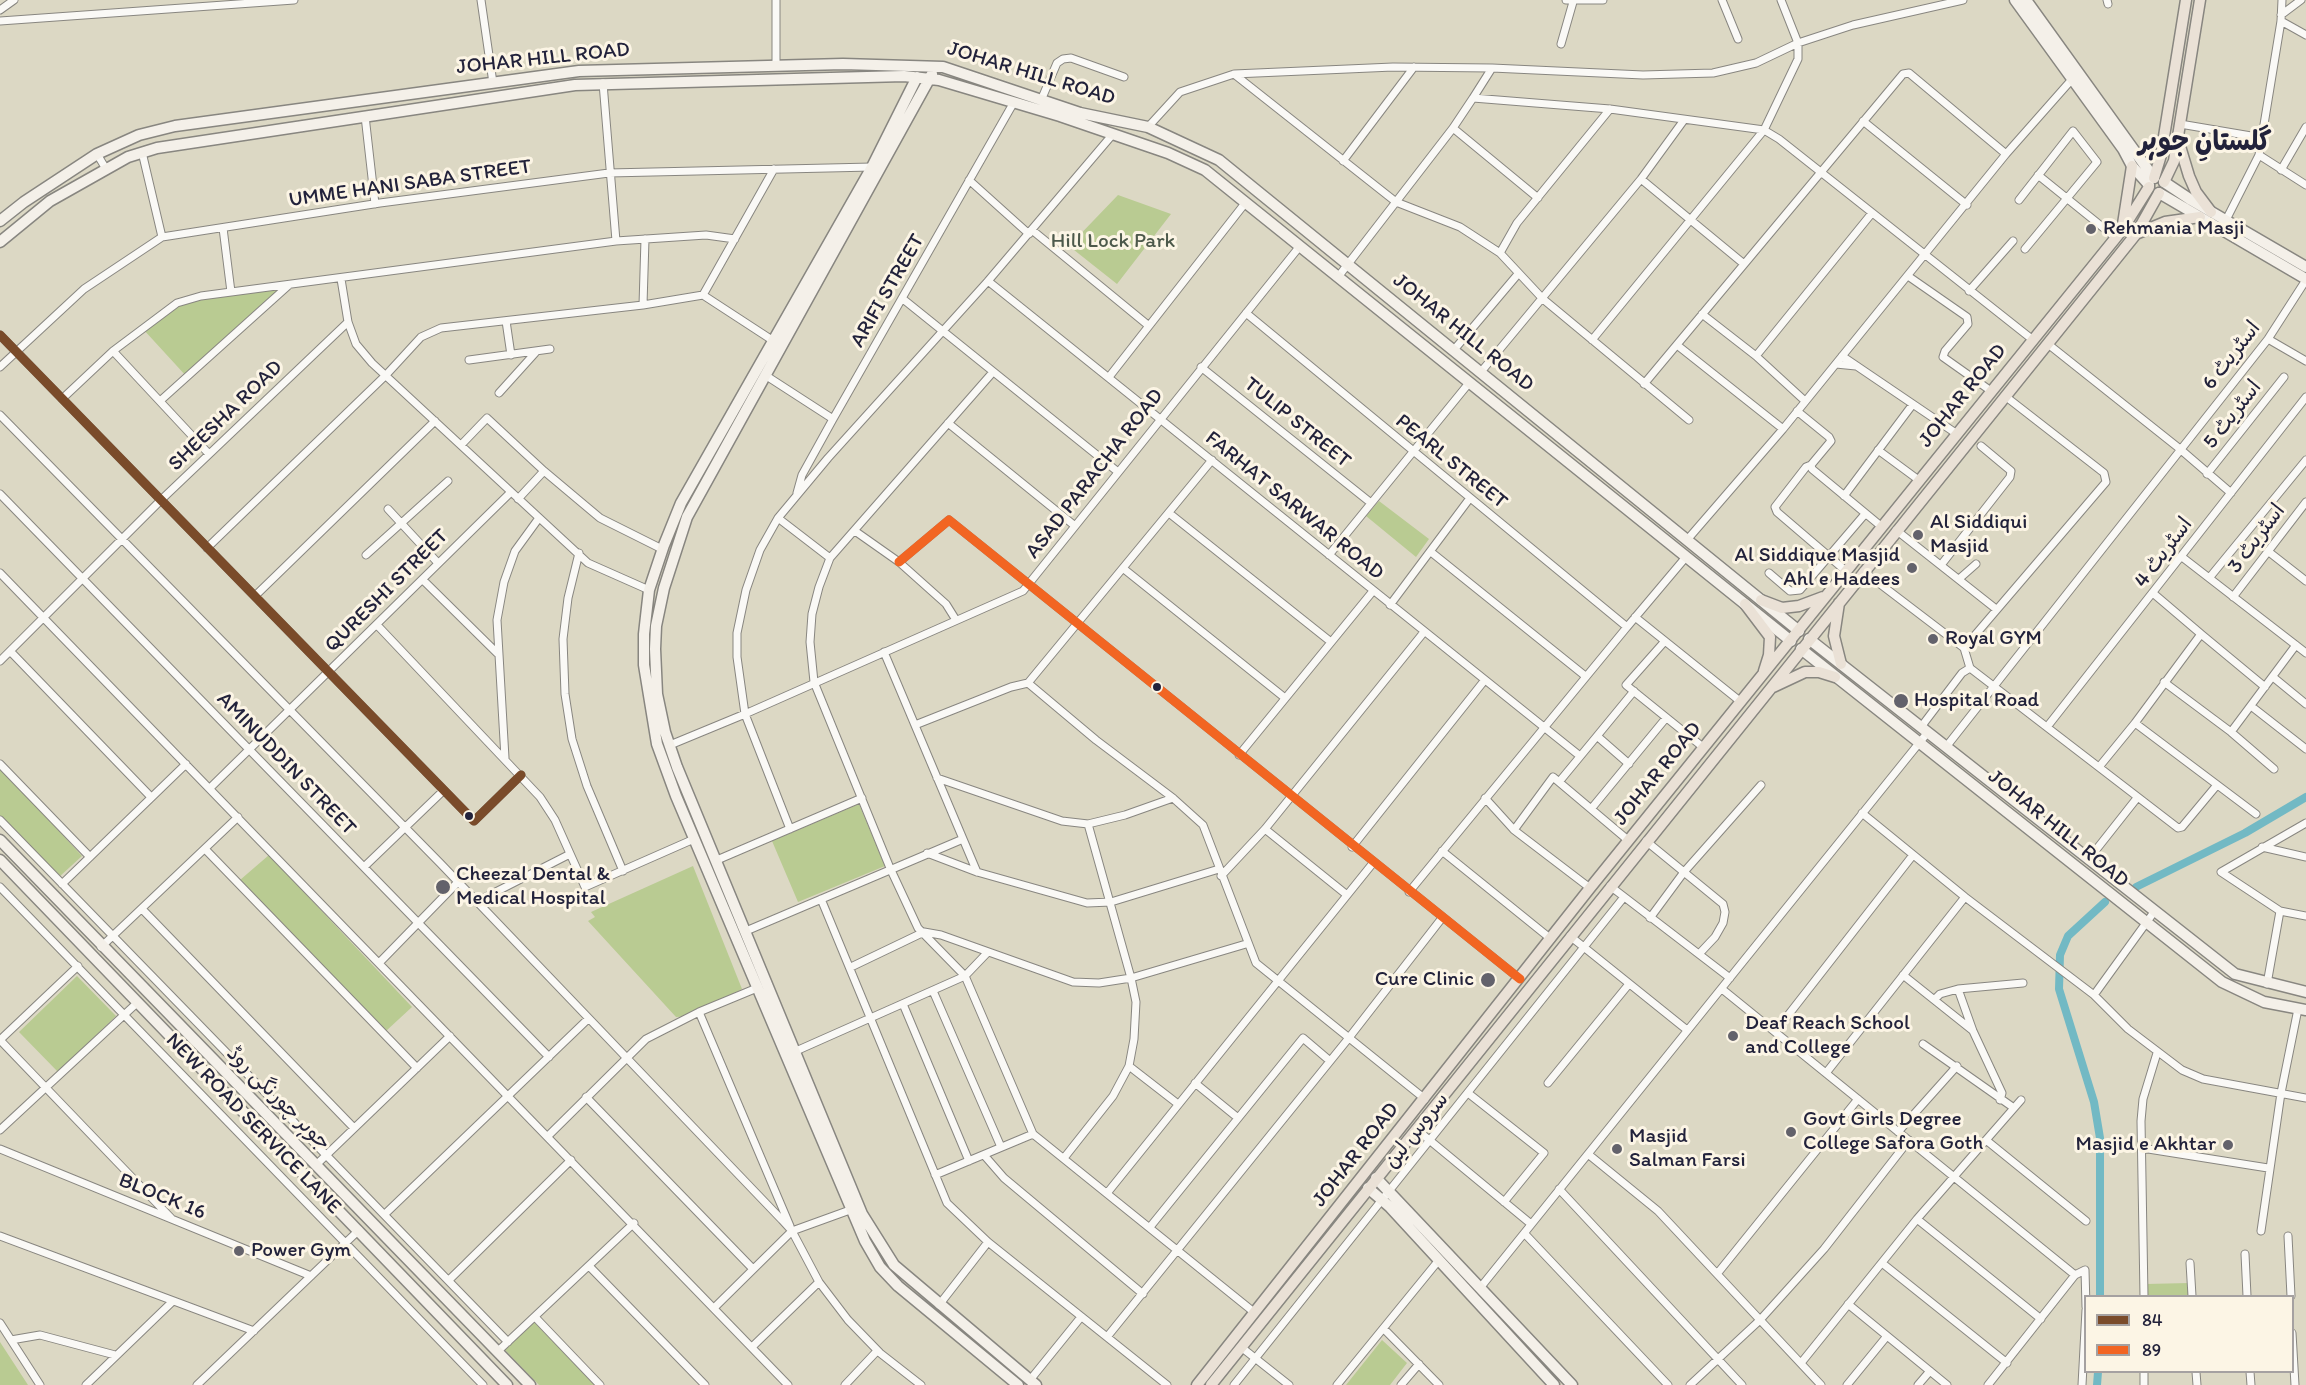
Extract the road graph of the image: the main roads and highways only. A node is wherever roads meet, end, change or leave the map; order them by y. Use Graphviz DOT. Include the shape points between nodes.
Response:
graph roads {
  1 [pos="2186,0"];
  2 [pos="2200,0"];
  3 [pos="2177,137"];
  4 [pos="2132,166"];
  5 [pos="2154,183"];
  6 [pos="2211,212"];
  7 [pos="2200,217"];
  8 [pos="2119,234"];
  9 [pos="2136,234"];
  10 [pos="1830,592"];
  11 [pos="1761,600"];
  12 [pos="1840,600"];
  13 [pos="1745,604"];
  14 [pos="1841,664"];
  15 [pos="1835,676"];
  16 [pos="1762,677"];
  17 [pos="1768,691"];
  18 [pos="1622,850"];
  19 [pos="1632,859"];
  20 [pos="1197,1385"];
  21 [pos="1211,1385"];
  1 -- 5 [label="main road, JOHAR ROAD"];
  2 -- 3 [label="main road, JOHAR ROAD"];
  3 -- 5 [label="main road, JOHAR ROAD" via="2174,161"];
  3 -- 6 [label="main road" via="2188,176"];
  4 -- 8 [label="main road"];
  5 -- 8 [label="main road, JOHAR ROAD"];
  5 -- 9 [label="main road, JOHAR ROAD" via="2152,192 2159,193"];
  7 -- 9 [label="main road" via="2165,222"];
  8 -- 10 [label="main road, JOHAR ROAD"];
  9 -- 12 [label="main road, JOHAR ROAD"];
  10 -- 11 [label="main road" via="1815,602 1782,608"];
  10 -- 16 [label="main road, JOHAR ROAD"];
  12 -- 14 [label="main road" via="1834,636"];
  12 -- 17 [label="main road, JOHAR ROAD"];
  13 -- 16 [label="main road" via="1770,637"];
  15 -- 17 [label="main road" via="1805,672"];
  16 -- 18 [label="main road, JOHAR ROAD"];
  17 -- 19 [label="main road, JOHAR ROAD"];
  18 -- 19 [label="main road"];
  18 -- 20 [label="main road, JOHAR ROAD"];
  19 -- 21 [label="main road, JOHAR ROAD"];
}
